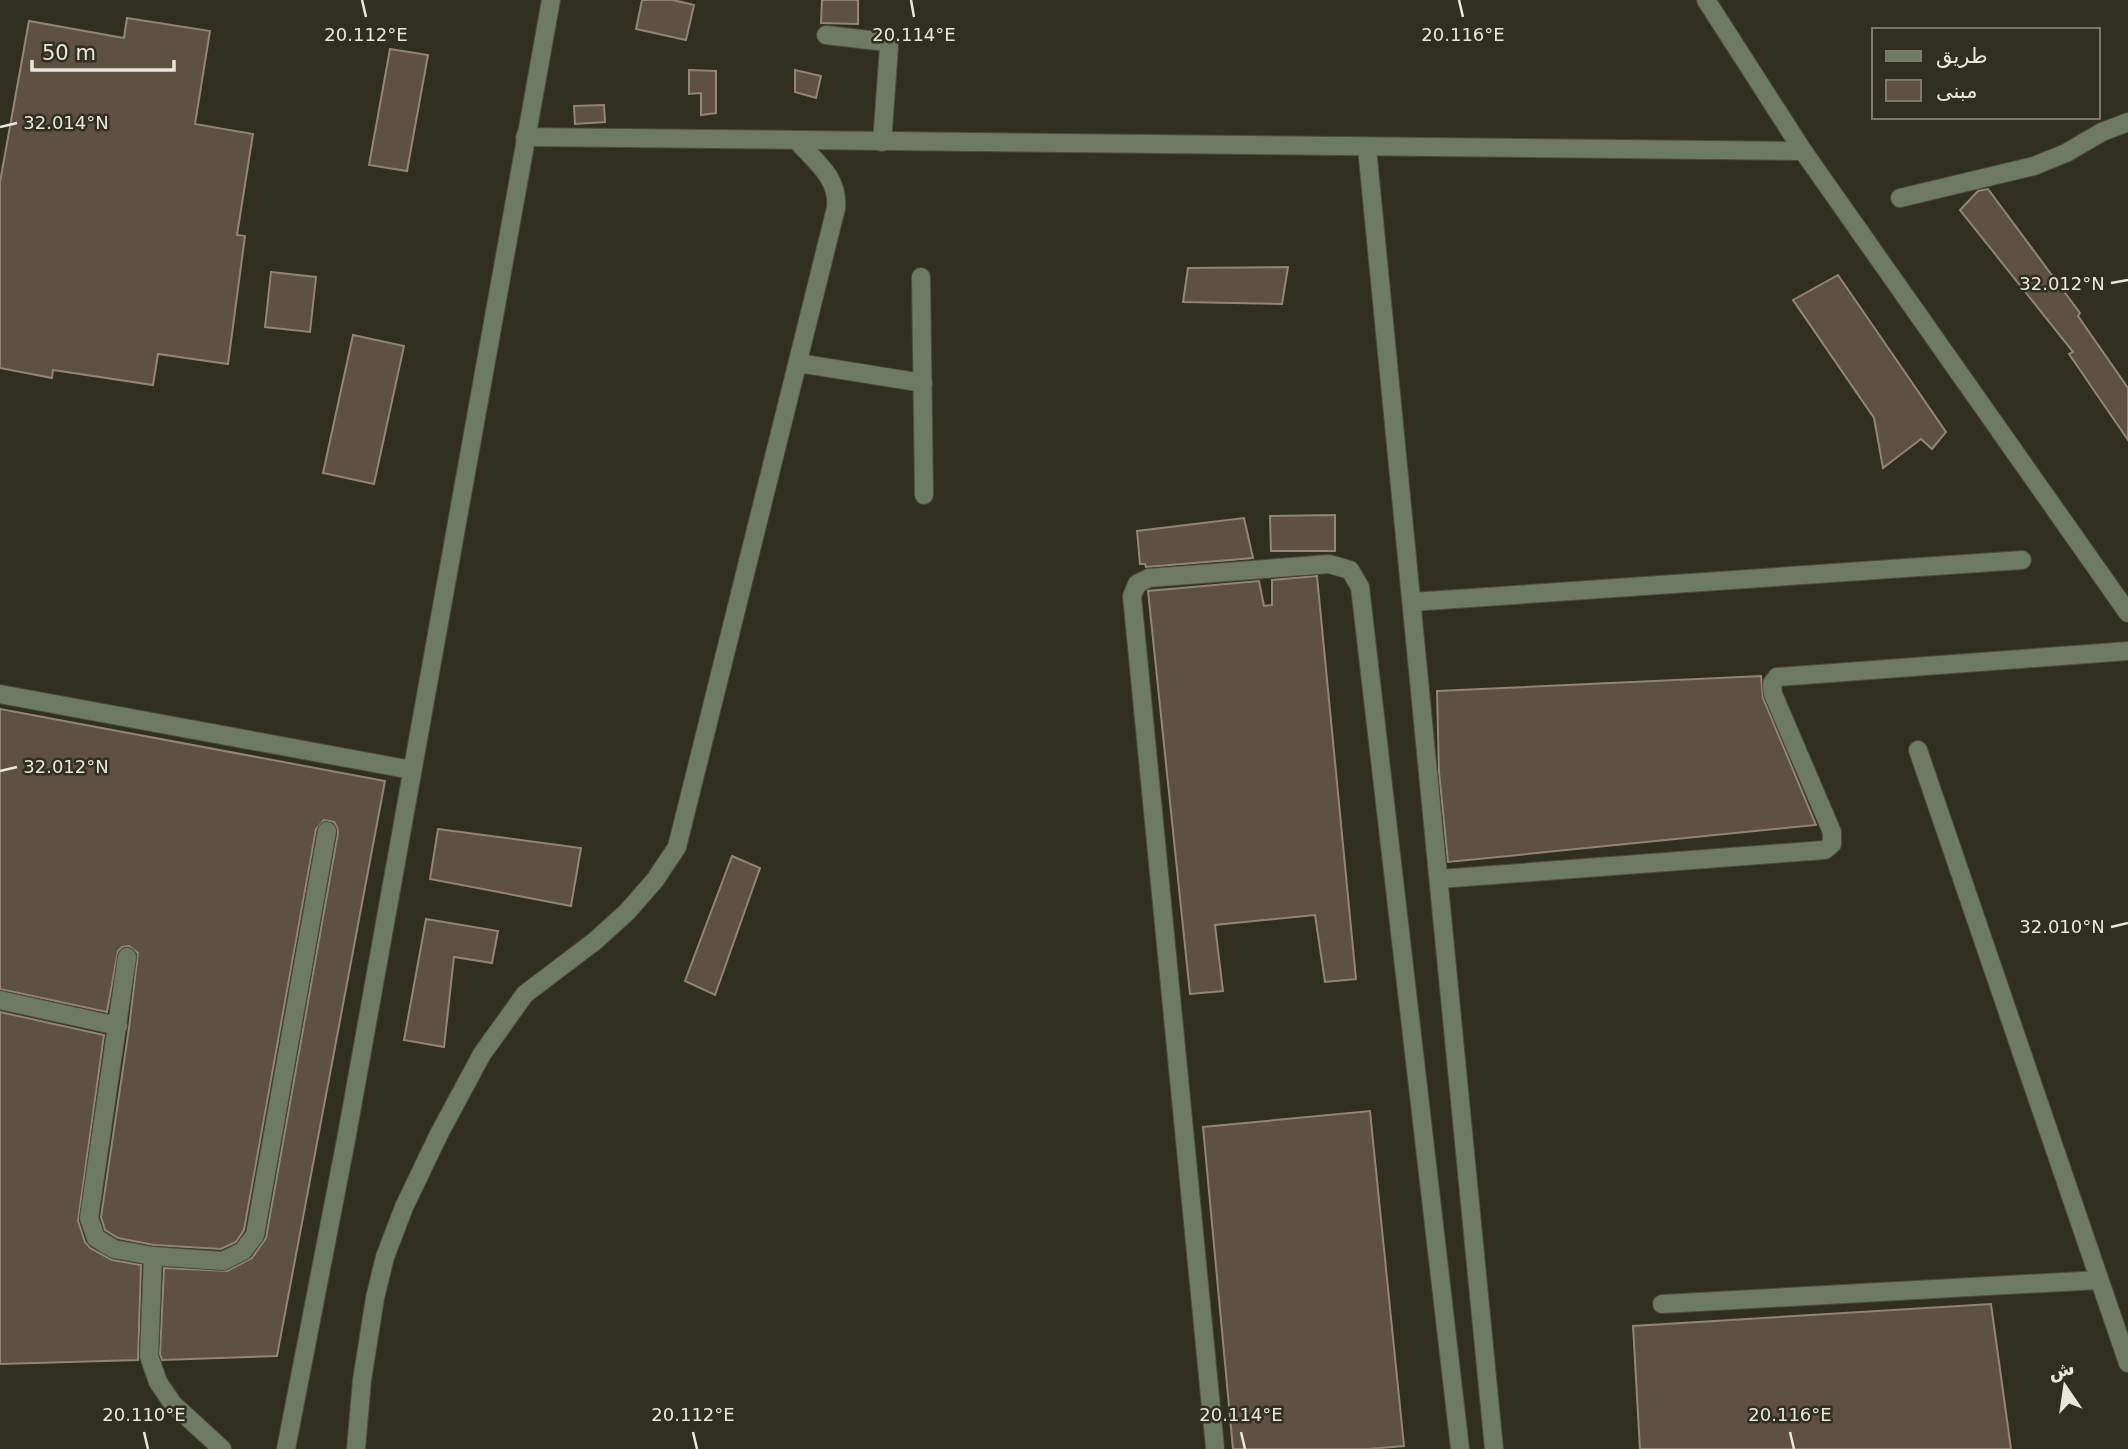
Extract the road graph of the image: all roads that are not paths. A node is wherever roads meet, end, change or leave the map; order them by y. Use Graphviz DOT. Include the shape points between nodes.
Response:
graph roads {
  1 [pos="551,0"];
  2 [pos="1706,0"];
  3 [pos="826,35"];
  4 [pos="2128,122"];
  5 [pos="525,137"];
  6 [pos="797,141"];
  7 [pos="882,142"];
  8 [pos="1367,148"];
  9 [pos="1803,151"];
  10 [pos="1900,198"];
  11 [pos="921,277"];
  12 [pos="798,363"];
  13 [pos="923,383"];
  14 [pos="924,495"];
  15 [pos="2022,559"];
  16 [pos="1412,602"];
  17 [pos="2128,613"];
  18 [pos="2128,652"];
  19 [pos="0,694"];
  20 [pos="1918,750"];
  21 [pos="412,770"];
  22 [pos="327,831"];
  23 [pos="1439,879"];
  24 [pos="127,957"];
  25 [pos="0,1000"];
  26 [pos="118,1026"];
  27 [pos="153,1256"];
  28 [pos="2099,1280"];
  29 [pos="1662,1304"];
  30 [pos="2128,1363"];
  31 [pos="1214,1448"];
  32 [pos="222,1449"];
  33 [pos="286,1449"];
  34 [pos="356,1449"];
  35 [pos="1460,1449"];
  36 [pos="1494,1449"];
  1 -- 5 [label="street"];
  2 -- 9 [label="street"];
  3 -- 7 [label="street" via="886,42 889,47"];
  4 -- 10 [label="street" via="2034,166"];
  5 -- 6 [label="street"];
  5 -- 21 [label="street"];
  6 -- 7 [label="street"];
  6 -- 12 [label="street" via="834,184 838,196"];
  7 -- 8 [label="street"];
  8 -- 9 [label="street"];
  8 -- 16 [label="street"];
  9 -- 17 [label="street"];
  11 -- 13 [label="street"];
  12 -- 13 [label="street"];
  12 -- 34 [label="street" via="677,847 627,912 525,994 482,1054 439,1134 385,1257 362,1380"];
  13 -- 14 [label="street"];
  15 -- 16 [label="street"];
  16 -- 23 [label="street"];
  18 -- 23 [label="street" via="1777,677 1772,689 1832,832 1832,844 1825,850"];
  19 -- 21 [label="street"];
  20 -- 28 [label="street"];
  21 -- 33 [label="street"];
  22 -- 27 [label="street" via="255,1235 243,1251 223,1261"];
  23 -- 36 [label="street"];
  24 -- 26 [label="street"];
  25 -- 26 [label="street"];
  26 -- 27 [label="street" via="89,1218 96,1238 114,1249"];
  27 -- 32 [label="street" via="149,1356 158,1382 173,1404"];
  28 -- 29 [label="street"];
  28 -- 30 [label="street"];
  31 -- 35 [label="street" via="1132,596 1137,584 1149,578 1329,564 1350,570 1360,587"];
}
